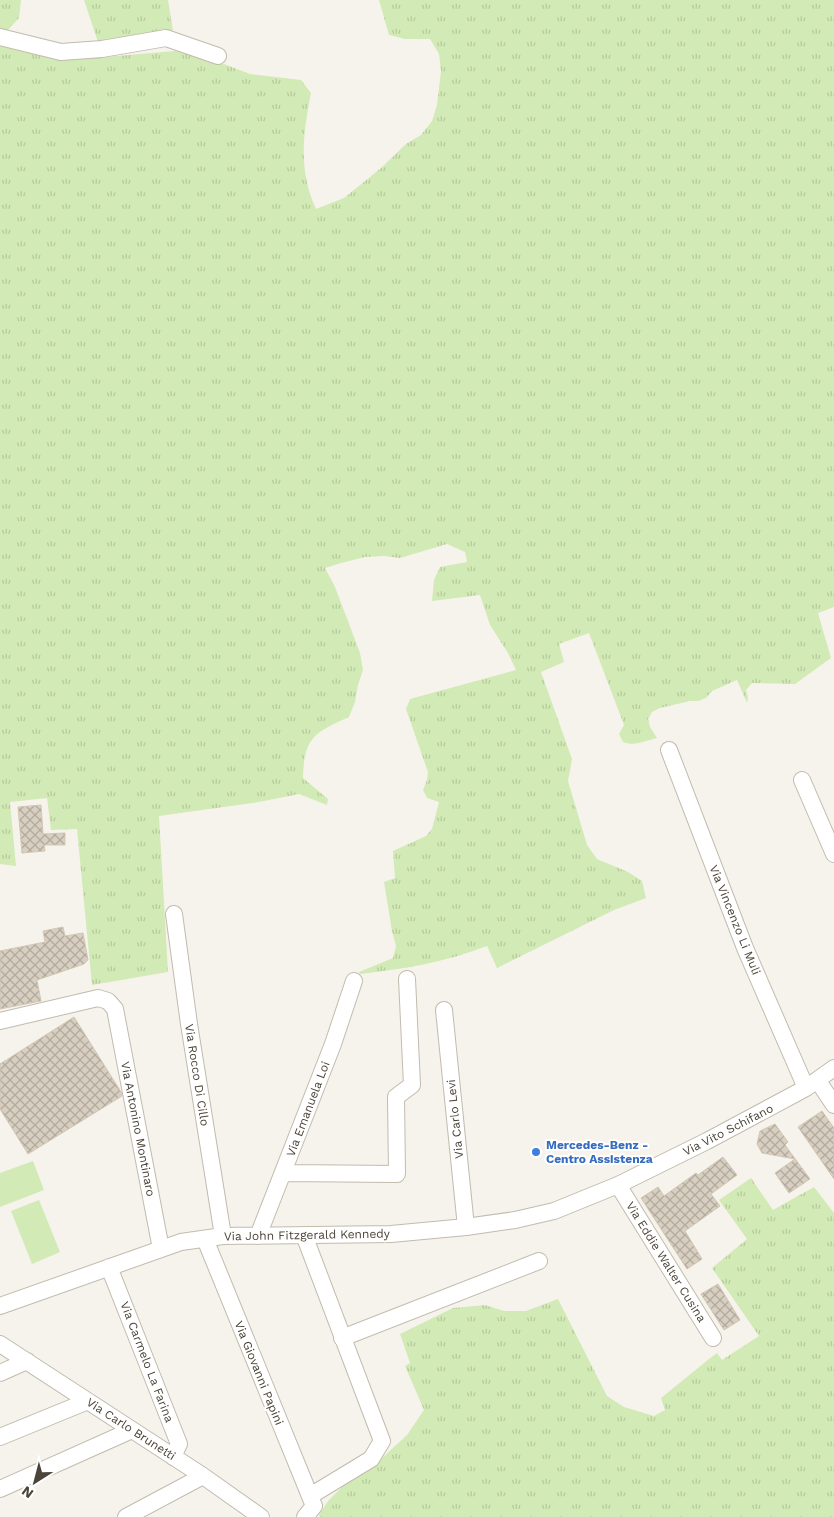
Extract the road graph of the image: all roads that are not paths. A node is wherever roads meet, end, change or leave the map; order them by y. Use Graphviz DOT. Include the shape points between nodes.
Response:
graph roads {
  1 [pos="0,37"];
  2 [pos="218,56"];
  3 [pos="669,750"];
  4 [pos="802,780"];
  5 [pos="834,854"];
  6 [pos="174,914"];
  7 [pos="406,979"];
  8 [pos="354,981"];
  9 [pos="444,1010"];
  10 [pos="0,1021"];
  11 [pos="834,1068"];
  12 [pos="812,1085"];
  13 [pos="834,1106"];
  14 [pos="283,1173"];
  15 [pos="618,1185"];
  16 [pos="466,1227"];
  17 [pos="304,1235"];
  18 [pos="223,1236"];
  19 [pos="258,1236"];
  20 [pos="205,1239"];
  21 [pos="161,1249"];
  22 [pos="540,1261"];
  23 [pos="110,1267"];
  24 [pos="0,1306"];
  25 [pos="342,1338"];
  26 [pos="713,1338"];
  27 [pos="0,1344"];
  28 [pos="27,1361"];
  29 [pos="0,1373"];
  30 [pos="88,1401"];
  31 [pos="132,1430"];
  32 [pos="0,1438"];
  33 [pos="174,1456"];
  34 [pos="203,1476"];
  35 [pos="0,1489"];
  36 [pos="309,1506"];
  37 [pos="126,1517"];
  38 [pos="261,1517"];
  1 -- 2 [label="street" via="61,52 166,38"];
  3 -- 12 [label="street, Via Vincenzo Li Muli" via="745,948"];
  4 -- 5 [label="street"];
  6 -- 18 [label="street, Via Rocco Di Cillo"];
  7 -- 14 [label="street" via="412,1085 396,1097 397,1174"];
  8 -- 14 [label="street, Via Emanuela Loi"];
  9 -- 16 [label="street, Via Carlo Levi"];
  10 -- 21 [label="street, Via Antonino Montinaro" via="98,998 108,1001 114,1009"];
  11 -- 12 [label="street, Via Vito Schifano"];
  12 -- 13 [label="street, Via Vincenzo Li Muli"];
  12 -- 15 [label="street, Via Vito Schifano"];
  14 -- 19 [label="street, Via Emanuela Loi"];
  15 -- 16 [label="street, Via John Fitzgerald Kennedy" via="554,1211"];
  15 -- 26 [label="street, Via Eddie Walter Cusina"];
  16 -- 17 [label="street, Via John Fitzgerald Kennedy" via="391,1234"];
  17 -- 19 [label="street, Via John Fitzgerald Kennedy"];
  17 -- 25 [label="street"];
  18 -- 19 [label="street, Via John Fitzgerald Kennedy"];
  18 -- 20 [label="street, Via John Fitzgerald Kennedy"];
  20 -- 21 [label="street, Via John Fitzgerald Kennedy"];
  20 -- 36 [label="street, Via Giovanni Papini"];
  21 -- 23 [label="street, Via John Fitzgerald Kennedy"];
  22 -- 25 [label="street"];
  23 -- 24 [label="street, Via John Fitzgerald Kennedy"];
  23 -- 33 [label="street, Via Carmelo La Farina" via="179,1444"];
  25 -- 36 [label="street" via="382,1441 371,1458"];
  27 -- 28 [label="street, Via Carlo Brunetti"];
  28 -- 29 [label="street"];
  28 -- 30 [label="street, Via Carlo Brunetti"];
  30 -- 31 [label="street, Via Carlo Brunetti"];
  30 -- 32 [label="street"];
  31 -- 33 [label="street, Via Carlo Brunetti"];
  31 -- 35 [label="street"];
  33 -- 34 [label="street, Via Carlo Brunetti"];
  34 -- 37 [label="street"];
  34 -- 38 [label="street, Via Carlo Brunetti"];
}
